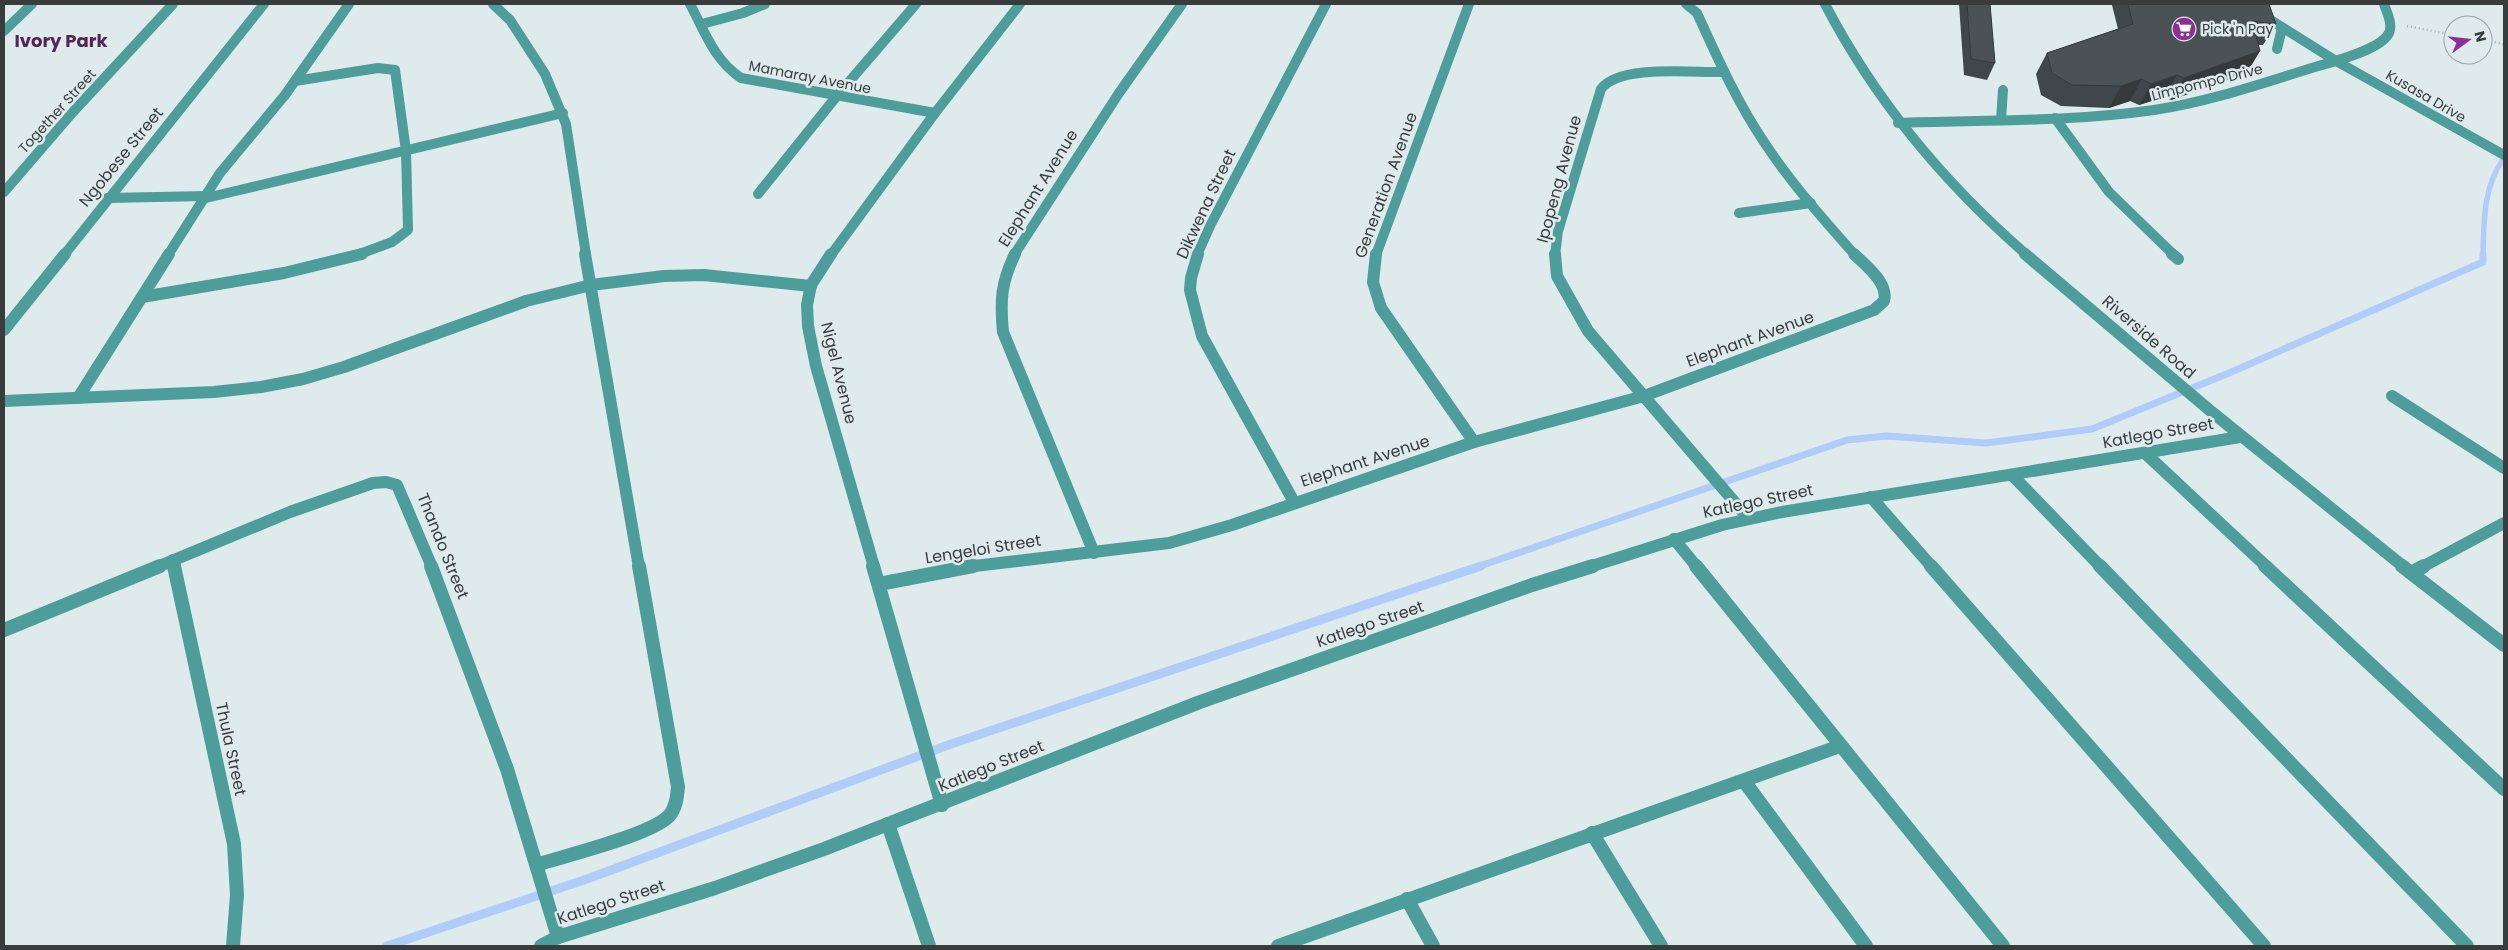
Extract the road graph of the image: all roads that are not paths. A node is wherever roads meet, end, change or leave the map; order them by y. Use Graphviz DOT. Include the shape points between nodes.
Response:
graph roads {
  1 [pos="32,4"];
  2 [pos="173,4"];
  3 [pos="264,4"];
  4 [pos="349,4"];
  5 [pos="494,4"];
  6 [pos="690,4"];
  7 [pos="765,4"];
  8 [pos="916,4"];
  9 [pos="1020,4"];
  10 [pos="1182,4"];
  11 [pos="1326,4"];
  12 [pos="1469,4"];
  13 [pos="1686,4"];
  14 [pos="1825,4"];
  15 [pos="2245,4"];
  16 [pos="2384,4"];
  17 [pos="702,24"];
  18 [pos="2282,28"];
  19 [pos="4,31"];
  20 [pos="2277,49"];
  21 [pos="2336,61"];
  22 [pos="1724,72"];
  23 [pos="295,81"];
  24 [pos="2003,90"];
  25 [pos="836,97"];
  26 [pos="563,113"];
  27 [pos="935,113"];
  28 [pos="2055,118"];
  29 [pos="2001,120"];
  30 [pos="1898,123"];
  31 [pos="406,151"];
  32 [pos="2504,155"];
  33 [pos="4,192"];
  34 [pos="758,194"];
  35 [pos="206,197"];
  36 [pos="107,198"];
  37 [pos="1811,204"];
  38 [pos="1739,213"];
  39 [pos="2178,259"];
  40 [pos="591,285"];
  41 [pos="811,286"];
  42 [pos="142,297"];
  43 [pos="4,330"];
  44 [pos="1644,396"];
  45 [pos="2392,396"];
  46 [pos="78,398"];
  47 [pos="4,401"];
  48 [pos="2240,437"];
  49 [pos="1474,442"];
  50 [pos="2146,454"];
  51 [pos="2504,468"];
  52 [pos="2012,475"];
  53 [pos="1871,497"];
  54 [pos="1294,502"];
  55 [pos="1749,519"];
  56 [pos="2504,522"];
  57 [pos="1674,539"];
  58 [pos="1094,553"];
  59 [pos="173,560"];
  60 [pos="2411,573"];
  61 [pos="879,584"];
  62 [pos="4,630"];
  63 [pos="2504,645"];
  64 [pos="1840,746"];
  65 [pos="1744,780"];
  66 [pos="2504,789"];
  67 [pos="942,805"];
  68 [pos="888,824"];
  69 [pos="1592,833"];
  70 [pos="540,864"];
  71 [pos="1407,899"];
  72 [pos="558,937"];
  73 [pos="233,946"];
  74 [pos="541,946"];
  75 [pos="929,946"];
  76 [pos="1278,946"];
  77 [pos="1433,946"];
  78 [pos="1661,946"];
  79 [pos="1866,946"];
  80 [pos="2003,946"];
  81 [pos="2264,946"];
  82 [pos="2467,946"];
  1 -- 19 [label="street"];
  2 -- 33 [label="street, Together Street"];
  3 -- 36 [label="street, Ngobese Street"];
  4 -- 23 [label="street"];
  5 -- 26 [label="street" via="525,40"];
  6 -- 17 [label="street, Mamaray Avenue"];
  7 -- 17 [label="street"];
  8 -- 25 [label="street"];
  9 -- 27 [label="street, Nigel Avenue"];
  10 -- 58 [label="street, Elephant Avenue" via="1018,247 1004,277 1000,304 1003,332"];
  11 -- 54 [label="street, Dikwena Street" via="1211,224 1194,260 1189,282 1193,311 1202,336"];
  12 -- 49 [label="street, Generation Avenue" via="1374,260 1371,277 1374,295 1385,315"];
  13 -- 22 [label="street, Elephant Avenue" via="1697,13"];
  14 -- 30 [label="street, Riverside Road" via="1845,44"];
  15 -- 18 [label="street, Kusasa Drive"];
  16 -- 21 [label="street, Limpompo Drive" via="2391,32 2386,40"];
  17 -- 25 [label="street, Mamaray Avenue" via="717,60 741,78"];
  18 -- 20 [label="street"];
  18 -- 21 [label="street, Kusasa Drive"];
  21 -- 28 [label="street, Limpompo Drive" via="2192,103 2118,115"];
  21 -- 32 [label="street, Kusasa Drive"];
  22 -- 37 [label="street, Elephant Avenue" via="1764,142"];
  22 -- 44 [label="street, Ipopeng Avenue" via="1637,75 1606,82 1600,89 1558,231 1555,253 1557,276 1572,305 1588,331"];
  23 -- 31 [label="street" via="392,68 396,75"];
  23 -- 35 [label="street" via="233,155"];
  24 -- 29 [label="street"];
  25 -- 27 [label="street, Mamaray Avenue"];
  25 -- 34 [label="street"];
  26 -- 31 [label="street"];
  26 -- 40 [label="street"];
  27 -- 41 [label="street, Nigel Avenue" via="836,246"];
  28 -- 29 [label="street, Limpompo Drive"];
  28 -- 39 [label="street" via="2109,192"];
  29 -- 30 [label="street, Limpompo Drive"];
  30 -- 48 [label="street, Riverside Road" via="1972,205"];
  31 -- 35 [label="street"];
  31 -- 42 [label="street" via="408,230 396,241 282,274"];
  35 -- 36 [label="street"];
  35 -- 42 [label="street"];
  36 -- 43 [label="street, Ngobese Street"];
  37 -- 38 [label="street"];
  37 -- 44 [label="street, Elephant Avenue" via="1879,281 1885,290 1884,303 1874,310"];
  40 -- 41 [label="street" via="664,276 704,275"];
  40 -- 46 [label="street" via="526,301 303,379 214,392"];
  40 -- 70 [label="street" via="678,787 676,807 665,820 651,828"];
  41 -- 61 [label="street, Nigel Avenue" via="808,333"];
  42 -- 46 [label="street"];
  44 -- 49 [label="street, Elephant Avenue"];
  44 -- 55 [label="street, Ipopeng Avenue"];
  45 -- 51 [label="street"];
  46 -- 47 [label="street"];
  48 -- 50 [label="street, Katlego Street"];
  48 -- 60 [label="street, Riverside Road"];
  49 -- 54 [label="street, Elephant Avenue"];
  50 -- 52 [label="street, Katlego Street"];
  50 -- 66 [label="street"];
  52 -- 53 [label="street, Katlego Street"];
  52 -- 82 [label="street"];
  53 -- 55 [label="street, Katlego Street"];
  53 -- 81 [label="street"];
  54 -- 58 [label="street, Elephant Avenue" via="1232,525 1169,543"];
  55 -- 57 [label="street, Katlego Street"];
  56 -- 60 [label="street"];
  57 -- 64 [label="street"];
  57 -- 67 [label="street, Katlego Street" via="1532,585 1209,699"];
  58 -- 61 [label="street, Lengeloi Street" via="987,563"];
  59 -- 62 [label="street, Thando Street"];
  59 -- 70 [label="street, Thando Street" via="290,512 373,484 386,482 397,485 467,654"];
  59 -- 73 [label="street, Thula Street" via="234,844 237,883"];
  60 -- 63 [label="street, Riverside Road"];
  61 -- 67 [label="street, Nigel Avenue"];
  64 -- 65 [label="street"];
  64 -- 80 [label="street"];
  65 -- 69 [label="street"];
  65 -- 79 [label="street"];
  67 -- 68 [label="street, Katlego Street"];
  68 -- 72 [label="street, Katlego Street" via="715,888"];
  68 -- 75 [label="street"];
  69 -- 71 [label="street"];
  69 -- 78 [label="street"];
  70 -- 72 [label="street, Thando Street"];
  71 -- 76 [label="street"];
  71 -- 77 [label="street"];
  72 -- 74 [label="street, Katlego Street"];
}
